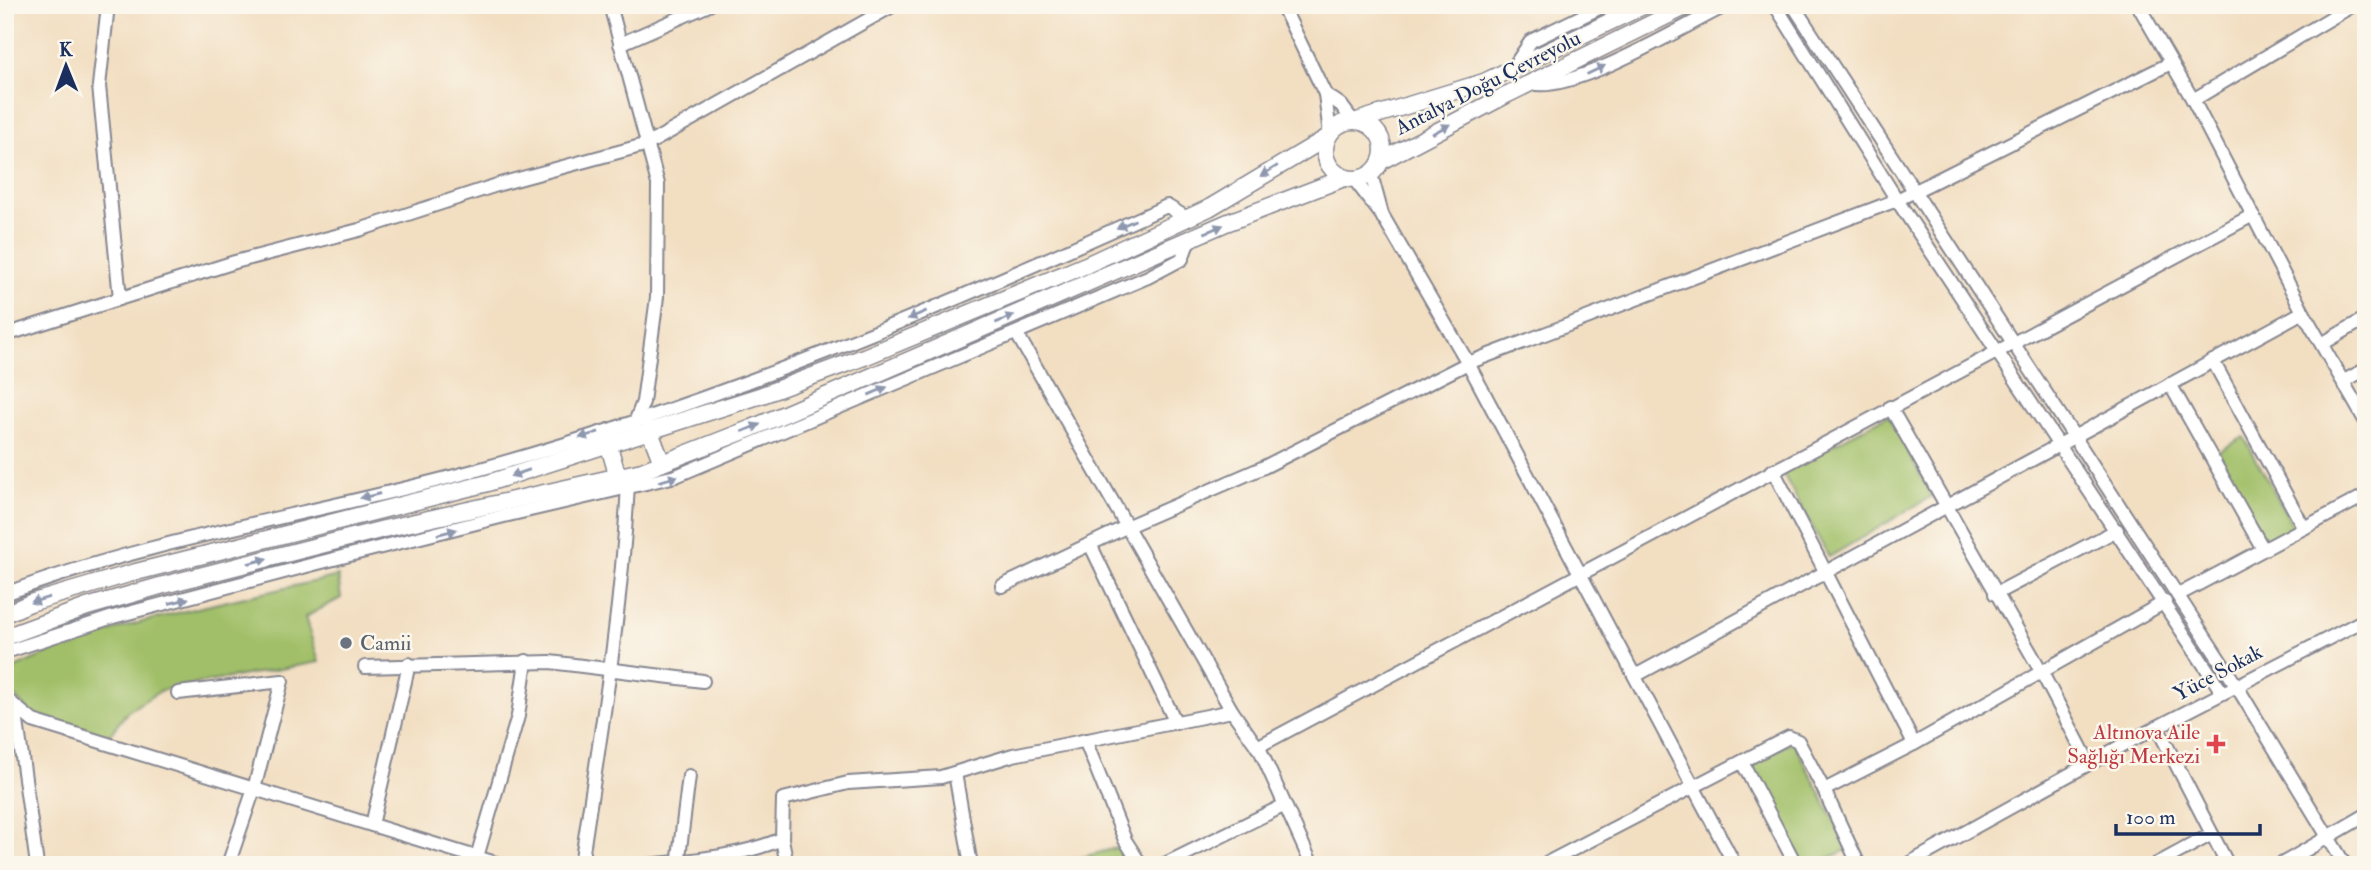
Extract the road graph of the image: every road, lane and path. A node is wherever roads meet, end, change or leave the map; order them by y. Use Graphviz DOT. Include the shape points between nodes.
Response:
graph roads {
  1 [pos="108,5"];
  2 [pos="610,5"];
  3 [pos="709,5"];
  4 [pos="894,5"];
  5 [pos="1282,5"];
  6 [pos="1605,5"];
  7 [pos="1645,5"];
  8 [pos="1689,5"];
  9 [pos="1727,5"];
  10 [pos="1775,5"];
  11 [pos="1793,5"];
  12 [pos="2138,5"];
  13 [pos="2353,5"];
  14 [pos="620,44"];
  15 [pos="2169,64"];
  16 [pos="1513,68"];
  17 [pos="1531,83"];
  18 [pos="1325,94"];
  19 [pos="2193,100"];
  20 [pos="1357,120"];
  21 [pos="1329,136"];
  22 [pos="648,144"];
  23 [pos="1376,167"];
  24 [pos="1349,178"];
  25 [pos="1914,191"];
  26 [pos="1897,200"];
  27 [pos="2253,215"];
  28 [pos="1384,218"];
  29 [pos="1189,240"];
  30 [pos="120,299"];
  31 [pos="2303,312"];
  32 [pos="2366,318"];
  33 [pos="1017,334"];
  34 [pos="5,335"];
  35 [pos="2012,342"];
  36 [pos="2322,344"];
  37 [pos="1996,351"];
  38 [pos="2213,361"];
  39 [pos="1468,363"];
  40 [pos="2366,369"];
  41 [pos="2344,381"];
  42 [pos="2170,384"];
  43 [pos="1891,407"];
  44 [pos="2366,422"];
  45 [pos="638,428"];
  46 [pos="2074,436"];
  47 [pos="608,443"];
  48 [pos="2059,444"];
  49 [pos="662,463"];
  50 [pos="1773,470"];
  51 [pos="625,480"];
  52 [pos="2366,495"];
  53 [pos="1944,506"];
  54 [pos="1128,526"];
  55 [pos="2304,528"];
  56 [pos="2117,530"];
  57 [pos="1090,544"];
  58 [pos="2263,549"];
  59 [pos="91,567"];
  60 [pos="1825,571"];
  61 [pos="1582,573"];
  62 [pos="1002,586"];
  63 [pos="73,590"];
  64 [pos="5,594"];
  65 [pos="1995,594"];
  66 [pos="2178,596"];
  67 [pos="2165,602"];
  68 [pos="87,607"];
  69 [pos="5,614"];
  70 [pos="113,617"];
  71 [pos="2366,619"];
  72 [pos="9,643"];
  73 [pos="526,661"];
  74 [pos="409,664"];
  75 [pos="365,667"];
  76 [pos="611,669"];
  77 [pos="2041,671"];
  78 [pos="1635,676"];
  79 [pos="703,681"];
  80 [pos="2236,685"];
  81 [pos="178,692"];
  82 [pos="2222,692"];
  83 [pos="10,702"];
  84 [pos="1232,711"];
  85 [pos="1176,723"];
  86 [pos="2157,727"];
  87 [pos="1085,740"];
  88 [pos="1914,744"];
  89 [pos="1257,747"];
  90 [pos="1742,762"];
  91 [pos="2089,763"];
  92 [pos="956,773"];
  93 [pos="689,776"];
  94 [pos="254,789"];
  95 [pos="1695,789"];
  96 [pos="1824,790"];
  97 [pos="1285,805"];
  98 [pos="2366,815"];
  99 [pos="372,825"];
  100 [pos="2212,834"];
  101 [pos="2329,835"];
  102 [pos="782,839"];
  103 [pos="477,857"];
  104 [pos="678,863"];
  105 [pos="37,865"];
  106 [pos="228,865"];
  107 [pos="501,865"];
  108 [pos="581,865"];
  109 [pos="648,865"];
  110 [pos="787,865"];
  111 [pos="971,865"];
  112 [pos="1141,865"];
  113 [pos="1163,865"];
  114 [pos="1311,865"];
  115 [pos="1543,865"];
  116 [pos="1735,865"];
  117 [pos="1796,865"];
  118 [pos="1859,865"];
  119 [pos="1906,865"];
  120 [pos="2155,865"];
  121 [pos="2228,865"];
  122 [pos="2280,865"];
  123 [pos="2346,865"];
  1 -- 30 [label="street" via="99,86"];
  2 -- 14 [label="street"];
  3 -- 14 [label="street"];
  4 -- 22 [label="street"];
  5 -- 18 [label="street"];
  6 -- 16 [label="street" via="1531,41"];
  7 -- 16 [label="main road, Antalya Doğu Çevreyolu"];
  8 -- 17 [label="main road, Antalya Doğu Çevreyolu"];
  17 -- 9 [label="street, one-way" via="1555,85 1583,76"];
  10 -- 26 [label="street"];
  11 -- 25 [label="street"];
  12 -- 15 [label="street"];
  13 -- 19 [label="street"];
  14 -- 22 [label="street"];
  15 -- 19 [label="street"];
  15 -- 25 [label="street"];
  16 -- 20 [label="main road, Antalya Doğu Çevreyolu" via="1484,82"];
  23 -- 17 [label="main road, Antalya Doğu Çevreyolu, one-way"];
  18 -- 20 [label="street"];
  18 -- 21 [label="street"];
  19 -- 27 [label="street"];
  20 -- 21 [label="main road" via="1340,124"];
  20 -- 23 [label="main road" via="1380,136 1384,153"];
  21 -- 24 [label="main road" via="1325,146 1330,165"];
  21 -- 45 [label="main road, one-way" via="1187,218 1086,265 762,395"];
  22 -- 30 [label="street"];
  22 -- 45 [label="street" via="658,184 657,297"];
  23 -- 24 [label="main road"];
  23 -- 28 [label="street"];
  24 -- 28 [label="street"];
  29 -- 24 [label="main road, one-way"];
  25 -- 26 [label="street"];
  25 -- 35 [label="street"];
  26 -- 37 [label="street"];
  26 -- 39 [label="street"];
  27 -- 31 [label="street"];
  27 -- 35 [label="street"];
  28 -- 39 [label="street"];
  29 -- 33 [label="street" via="1182,259"];
  49 -- 29 [label="main road, one-way"];
  30 -- 34 [label="street"];
  31 -- 36 [label="street"];
  31 -- 38 [label="street"];
  32 -- 36 [label="street"];
  51 -- 33 [label="street, one-way" via="676,477"];
  33 -- 54 [label="street"];
  35 -- 37 [label="street"];
  35 -- 46 [label="street"];
  36 -- 41 [label="street"];
  37 -- 43 [label="street"];
  37 -- 48 [label="street"];
  38 -- 42 [label="street"];
  38 -- 55 [label="street"];
  39 -- 54 [label="street" via="1264,467"];
  39 -- 61 [label="street"];
  40 -- 41 [label="street"];
  41 -- 44 [label="street"];
  42 -- 46 [label="street"];
  42 -- 58 [label="street"];
  43 -- 50 [label="street"];
  43 -- 53 [label="street"];
  45 -- 47 [label="main road"];
  45 -- 49 [label="main road"];
  45 -- 59 [label="street, one-way"];
  46 -- 48 [label="street"];
  46 -- 66 [label="street"];
  47 -- 51 [label="main road"];
  47 -- 63 [label="main road, one-way" via="488,484"];
  48 -- 53 [label="street"];
  48 -- 56 [label="street"];
  49 -- 51 [label="main road"];
  50 -- 60 [label="street"];
  50 -- 61 [label="street"];
  68 -- 51 [label="main road, one-way" via="384,529"];
  70 -- 51 [label="street, one-way"];
  51 -- 76 [label="street" via="626,547"];
  52 -- 55 [label="street"];
  53 -- 60 [label="street"];
  53 -- 65 [label="street"];
  54 -- 57 [label="street"];
  54 -- 84 [label="street"];
  55 -- 58 [label="street"];
  56 -- 65 [label="street"];
  56 -- 67 [label="street"];
  57 -- 62 [label="street"];
  57 -- 85 [label="street"];
  58 -- 66 [label="street"];
  59 -- 63 [label="street"];
  59 -- 64 [label="street"];
  60 -- 78 [label="street"];
  60 -- 88 [label="street"];
  61 -- 78 [label="street"];
  61 -- 89 [label="street"];
  63 -- 69 [label="main road, one-way"];
  65 -- 77 [label="street"];
  66 -- 80 [label="street"];
  67 -- 77 [label="street"];
  67 -- 82 [label="street"];
  68 -- 70 [label="street"];
  68 -- 72 [label="main road"];
  70 -- 72 [label="street"];
  71 -- 80 [label="street, Yüce Sokak"];
  73 -- 74 [label="street"];
  73 -- 76 [label="street"];
  73 -- 103 [label="street" via="518,716"];
  74 -- 75 [label="street"];
  74 -- 99 [label="street"];
  76 -- 79 [label="street"];
  76 -- 108 [label="street"];
  77 -- 88 [label="street"];
  77 -- 91 [label="street"];
  78 -- 95 [label="street"];
  80 -- 82 [label="street, Yüce Sokak"];
  80 -- 101 [label="street"];
  81 -- 94 [label="street" via="282,681"];
  82 -- 86 [label="street, Yüce Sokak"];
  83 -- 94 [label="street" via="33,721"];
  83 -- 105 [label="street"];
  84 -- 85 [label="street"];
  84 -- 89 [label="street"];
  85 -- 87 [label="street"];
  86 -- 91 [label="street, Yüce Sokak"];
  86 -- 100 [label="street"];
  87 -- 92 [label="street"];
  87 -- 112 [label="street" via="1125,840"];
  88 -- 96 [label="street"];
  89 -- 97 [label="street"];
  90 -- 95 [label="street"];
  90 -- 96 [label="street" via="1793,737"];
  90 -- 117 [label="street"];
  91 -- 119 [label="street, Yüce Sokak"];
  92 -- 102 [label="street" via="849,783 783,799"];
  92 -- 111 [label="street"];
  93 -- 104 [label="street"];
  94 -- 99 [label="street"];
  94 -- 106 [label="street"];
  95 -- 115 [label="street"];
  95 -- 116 [label="street"];
  96 -- 118 [label="street"];
  97 -- 113 [label="street"];
  97 -- 114 [label="street"];
  98 -- 101 [label="street"];
  99 -- 103 [label="street"];
  100 -- 120 [label="street"];
  100 -- 121 [label="street"];
  101 -- 122 [label="street"];
  101 -- 123 [label="street"];
  102 -- 104 [label="street"];
  102 -- 110 [label="street"];
  103 -- 107 [label="street"];
  104 -- 109 [label="street"];
}
